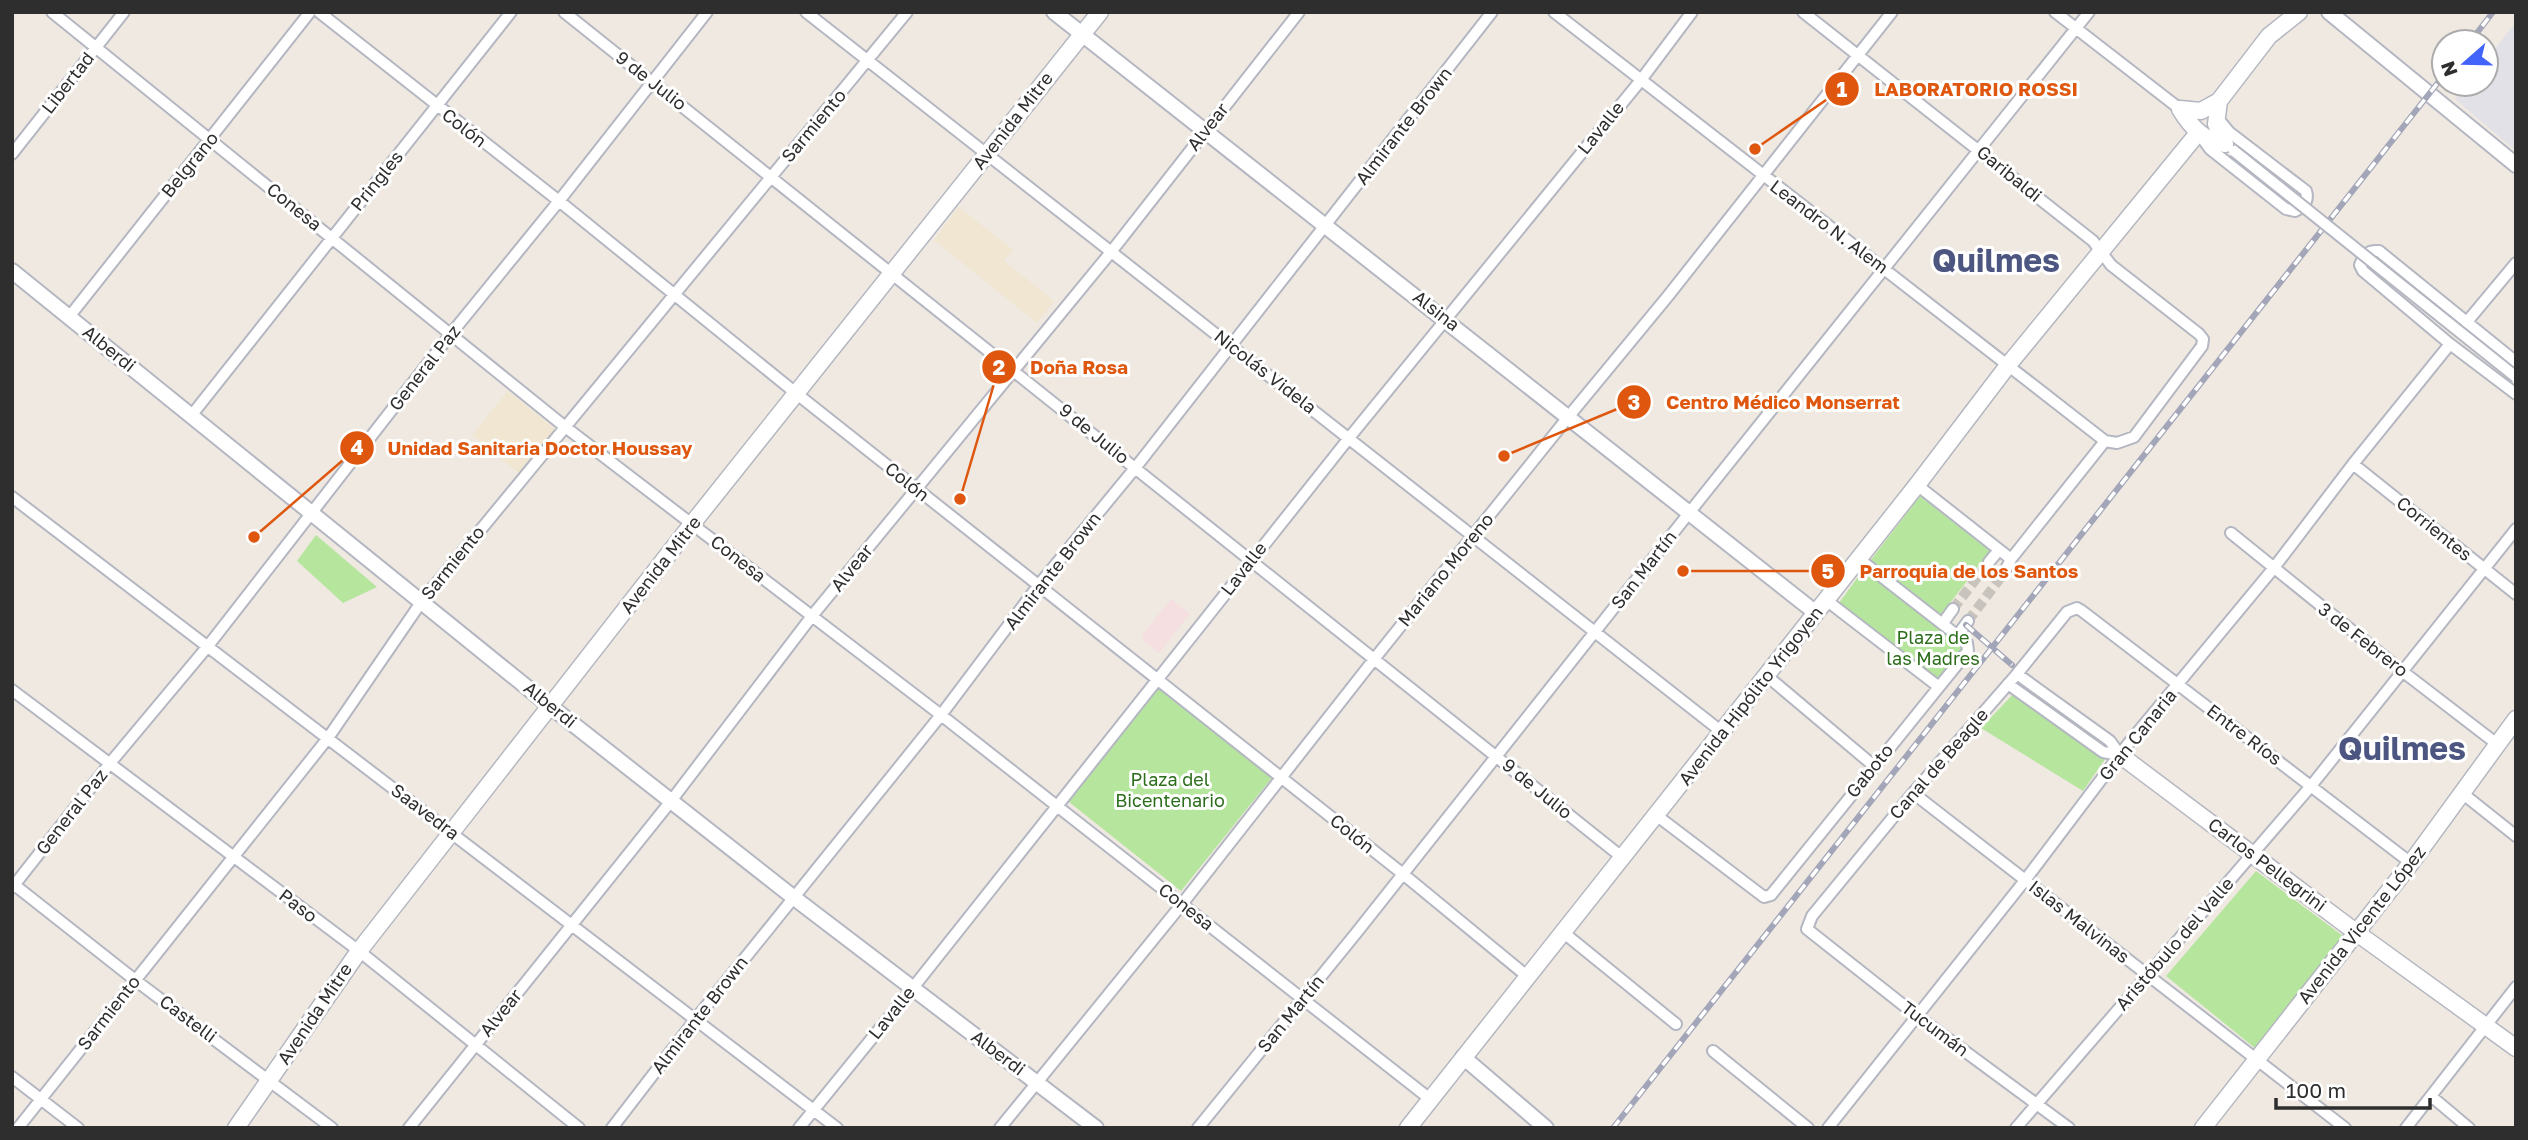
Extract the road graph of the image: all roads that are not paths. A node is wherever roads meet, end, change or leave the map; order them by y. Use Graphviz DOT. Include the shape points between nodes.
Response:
graph roads {
  1 [pos="52,12"];
  2 [pos="124,12"];
  3 [pos="310,12"];
  4 [pos="319,12"];
  5 [pos="510,12"];
  6 [pos="564,12"];
  7 [pos="707,12"];
  8 [pos="806,12"];
  9 [pos="907,12"];
  10 [pos="1054,12"];
  11 [pos="1100,12"];
  12 [pos="1299,12"];
  13 [pos="1492,12"];
  14 [pos="1554,12"];
  15 [pos="1692,12"];
  16 [pos="1803,12"];
  17 [pos="1892,12"];
  18 [pos="2055,12"];
  19 [pos="2089,12"];
  20 [pos="2283,12"];
  21 [pos="2299,12"];
  22 [pos="2329,12"];
  23 [pos="2076,29"];
  24 [pos="1082,34"];
  25 [pos="2269,36"];
  26 [pos="97,47"];
  27 [pos="1858,56"];
  28 [pos="869,60"];
  29 [pos="1641,80"];
  30 [pos="653,82"];
  31 [pos="436,106"];
  32 [pos="2180,109"];
  33 [pos="2217,109"];
  34 [pos="1204,131"];
  35 [pos="2198,132"];
  36 [pos="211,140"];
  37 [pos="2230,147"];
  38 [pos="1980,150"];
  39 [pos="12,154"];
  40 [pos="986,154"];
  41 [pos="2516,165"];
  42 [pos="1762,176"];
  43 [pos="771,177"];
  44 [pos="559,201"];
  45 [pos="1326,225"];
  46 [pos="331,238"];
  47 [pos="1111,251"];
  48 [pos="2101,252"];
  49 [pos="2516,263"];
  50 [pos="1883,268"];
  51 [pos="12,271"];
  52 [pos="893,273"];
  53 [pos="674,293"];
  54 [pos="69,317"];
  55 [pos="1445,319"];
  56 [pos="2466,323"];
  57 [pos="450,335"];
  58 [pos="2450,344"];
  59 [pos="1230,345"];
  60 [pos="2516,362"];
  61 [pos="2009,364"];
  62 [pos="1014,370"];
  63 [pos="2516,377"];
  64 [pos="797,394"];
  65 [pos="2516,394"];
  66 [pos="191,416"];
  67 [pos="1569,416"];
  68 [pos="564,426"];
  69 [pos="1349,438"];
  70 [pos="2105,441"];
  71 [pos="2353,464"];
  72 [pos="1136,467"];
  73 [pos="1917,485"];
  74 [pos="916,489"];
  75 [pos="12,497"];
  76 [pos="313,512"];
  77 [pos="1689,513"];
  78 [pos="692,524"];
  79 [pos="2516,529"];
  80 [pos="2231,533"];
  81 [pos="1474,536"];
  82 [pos="1999,550"];
  83 [pos="1859,559"];
  84 [pos="2011,559"];
  85 [pos="1252,560"];
  86 [pos="1990,562"];
  87 [pos="2273,569"];
  88 [pos="2484,569"];
  89 [pos="2004,573"];
  90 [pos="1038,586"];
  91 [pos="2516,594"];
  92 [pos="422,601"];
  93 [pos="1821,606"];
  94 [pos="2077,608"];
  95 [pos="1953,609"];
  96 [pos="812,616"];
  97 [pos="1968,621"];
  98 [pos="1942,623"];
  99 [pos="1595,633"];
  100 [pos="1958,635"];
  101 [pos="208,646"];
  102 [pos="1375,658"];
  103 [pos="2402,671"];
  104 [pos="2017,674"];
  105 [pos="1767,676"];
  106 [pos="1156,680"];
  107 [pos="2008,684"];
  108 [pos="2178,685"];
  109 [pos="1939,687"];
  110 [pos="12,690"];
  111 [pos="550,706"];
  112 [pos="942,715"];
  113 [pos="2516,719"];
  114 [pos="1722,732"];
  115 [pos="328,738"];
  116 [pos="2497,744"];
  117 [pos="2120,755"];
  118 [pos="1496,756"];
  119 [pos="111,762"];
  120 [pos="1874,766"];
  121 [pos="1280,777"];
  122 [pos="2311,786"];
  123 [pos="1913,793"];
  124 [pos="2462,793"];
  125 [pos="671,801"];
  126 [pos="1058,806"];
  127 [pos="1656,815"];
  128 [pos="452,832"];
  129 [pos="2516,836"];
  130 [pos="2253,854"];
  131 [pos="233,857"];
  132 [pos="1623,858"];
  133 [pos="2411,863"];
  134 [pos="1403,874"];
  135 [pos="2026,879"];
  136 [pos="13,885"];
  137 [pos="793,897"];
  138 [pos="1182,904"];
  139 [pos="573,925"];
  140 [pos="1808,925"];
  141 [pos="1564,933"];
  142 [pos="2357,933"];
  143 [pos="359,951"];
  144 [pos="2147,976"];
  145 [pos="1528,977"];
  146 [pos="135,980"];
  147 [pos="2516,987"];
  148 [pos="912,989"];
  149 [pos="1303,1000"];
  150 [pos="1917,1016"];
  151 [pos="695,1020"];
  152 [pos="1675,1024"];
  153 [pos="2487,1026"];
  154 [pos="475,1045"];
  155 [pos="2516,1048"];
  156 [pos="1713,1051"];
  157 [pos="1463,1057"];
  158 [pos="2257,1060"];
  159 [pos="12,1077"];
  160 [pos="270,1080"];
  161 [pos="1036,1082"];
  162 [pos="2431,1096"];
  163 [pos="41,1099"];
  164 [pos="1430,1099"];
  165 [pos="2036,1103"];
  166 [pos="813,1110"];
  167 [pos="18,1128"];
  168 [pos="78,1128"];
  169 [pos="236,1128"];
  170 [pos="332,1128"];
  171 [pos="409,1128"];
  172 [pos="579,1128"];
  173 [pos="611,1128"];
  174 [pos="799,1128"];
  175 [pos="837,1128"];
  176 [pos="1000,1128"];
  177 [pos="1096,1128"];
  178 [pos="1198,1128"];
  179 [pos="1408,1128"];
  180 [pos="1546,1128"];
  181 [pos="1808,1128"];
  182 [pos="1828,1128"];
  183 [pos="2016,1128"];
  184 [pos="2069,1128"];
  185 [pos="2203,1128"];
  186 [pos="2345,1128"];
  187 [pos="2406,1128"];
  188 [pos="2469,1128"];
  1 -- 26 [label="street, Conesa"];
  2 -- 26 [label="street, Libertad"];
  3 -- 36 [label="street, Belgrano"];
  4 -- 31 [label="street, Colón"];
  5 -- 31 [label="street, Pringles"];
  6 -- 30 [label="street, 9 de Julio"];
  7 -- 30 [label="street, General Paz"];
  8 -- 28 [label="street, Nicolás Videla"];
  9 -- 28 [label="street, Sarmiento"];
  10 -- 24 [label="street, Alsina"];
  11 -- 24 [label="main road, Avenida Mitre"];
  12 -- 34 [label="street, Alvear"];
  13 -- 45 [label="street, Almirante Brown"];
  14 -- 29 [label="street, Leandro N. Alem"];
  15 -- 29 [label="street, Lavalle"];
  16 -- 27 [label="street, Garibaldi"];
  17 -- 27 [label="street, Mariano Moreno"];
  18 -- 23 [label="street"];
  19 -- 23 [label="street, San Martín"];
  20 -- 25 [label="main road"];
  21 -- 25 [label="main road"];
  22 -- 41 [label="street"];
  23 -- 32 [label="street"];
  23 -- 38 [label="street, San Martín"];
  24 -- 34 [label="street, Alsina"];
  24 -- 40 [label="main road, Avenida Mitre"];
  25 -- 33 [label="main road"];
  26 -- 36 [label="street, Conesa"];
  26 -- 39 [label="street, Libertad"];
  27 -- 38 [label="street, Garibaldi"];
  27 -- 42 [label="street, Mariano Moreno"];
  28 -- 40 [label="street, Nicolás Videla"];
  28 -- 43 [label="street, Sarmiento"];
  29 -- 42 [label="street, Leandro N. Alem"];
  29 -- 55 [label="street, Lavalle"];
  30 -- 43 [label="street, 9 de Julio"];
  30 -- 44 [label="street, General Paz"];
  31 -- 44 [label="street, Colón"];
  31 -- 46 [label="street, Pringles"];
  32 -- 33 [label="main road"];
  32 -- 35 [label="main road"];
  33 -- 35 [label="street" via="2229,132 2306,191 2304,205 2295,211 2286,209 2210,149"];
  33 -- 37 [label="main road" via="2219,132"];
  34 -- 45 [label="street, Alsina"];
  34 -- 47 [label="street, Alvear"];
  35 -- 37 [label="main road"];
  35 -- 48 [label="main road, Avenida Hipólito Yrigoyen"];
  36 -- 46 [label="street, Conesa"];
  36 -- 54 [label="street, Belgrano"];
  37 -- 63 [label="street, bridge"];
  38 -- 48 [label="street, Garibaldi"];
  38 -- 50 [label="street, San Martín"];
  40 -- 47 [label="street, Nicolás Videla"];
  40 -- 52 [label="main road, Avenida Mitre"];
  42 -- 50 [label="street, Leandro N. Alem"];
  42 -- 67 [label="street, Mariano Moreno"];
  43 -- 52 [label="street, 9 de Julio"];
  43 -- 53 [label="street, Sarmiento"];
  44 -- 53 [label="street, Colón"];
  44 -- 57 [label="street, General Paz"];
  45 -- 55 [label="street, Alsina"];
  45 -- 59 [label="street, Almirante Brown"];
  46 -- 57 [label="street, Conesa"];
  46 -- 66 [label="street, Pringles"];
  47 -- 59 [label="street, Nicolás Videla"];
  47 -- 62 [label="street, Alvear"];
  48 -- 61 [label="main road, Avenida Hipólito Yrigoyen"];
  48 -- 70 [label="street, Garibaldi" via="2203,339 2138,434 2117,443"];
  49 -- 56 [label="street"];
  50 -- 61 [label="street, Leandro N. Alem"];
  50 -- 77 [label="street, San Martín"];
  51 -- 54 [label="street, Alberdi"];
  52 -- 62 [label="street, 9 de Julio"];
  52 -- 64 [label="main road, Avenida Mitre"];
  53 -- 64 [label="street, Colón"];
  53 -- 68 [label="street, Sarmiento"];
  54 -- 66 [label="street, Alberdi"];
  55 -- 67 [label="street, Alsina"];
  55 -- 69 [label="street, Lavalle"];
  56 -- 58 [label="street" via="2379,251 2363,256 2363,271"];
  56 -- 60 [label="street"];
  57 -- 68 [label="street, Conesa"];
  57 -- 76 [label="street, General Paz"];
  58 -- 65 [label="street"];
  58 -- 71 [label="street, Gran Canaria"];
  59 -- 69 [label="street, Nicolás Videla"];
  59 -- 72 [label="street, Almirante Brown"];
  61 -- 70 [label="street, Leandro N. Alem"];
  61 -- 73 [label="main road, Avenida Hipólito Yrigoyen"];
  62 -- 72 [label="street, 9 de Julio"];
  62 -- 74 [label="street, Alvear"];
  64 -- 74 [label="street, Colón"];
  64 -- 78 [label="main road, Avenida Mitre"];
  66 -- 76 [label="street, Alberdi"];
  67 -- 77 [label="street, Alsina"];
  67 -- 81 [label="street, Mariano Moreno"];
  68 -- 78 [label="street, Conesa"];
  68 -- 92 [label="street, Sarmiento"];
  69 -- 81 [label="street, Nicolás Videla"];
  69 -- 85 [label="street, Lavalle"];
  70 -- 84 [label="street"];
  71 -- 87 [label="street, Gran Canaria"];
  71 -- 88 [label="street, Corrientes"];
  72 -- 85 [label="street, 9 de Julio"];
  72 -- 90 [label="street, Almirante Brown"];
  73 -- 82 [label="street"];
  73 -- 83 [label="main road, Avenida Hipólito Yrigoyen"];
  74 -- 90 [label="street, Colón"];
  74 -- 96 [label="street, Alvear"];
  75 -- 101 [label="street, Saavedra"];
  76 -- 92 [label="street, Alberdi"];
  76 -- 101 [label="street, General Paz"];
  77 -- 93 [label="street, Alsina"];
  77 -- 99 [label="street, San Martín"];
  78 -- 96 [label="street, Conesa"];
  78 -- 111 [label="main road, Avenida Mitre"];
  79 -- 88 [label="street, Aristóbulo del Valle"];
  80 -- 87 [label="street, 3 de Febrero"];
  81 -- 99 [label="street, Nicolás Videla"];
  81 -- 102 [label="street, Mariano Moreno"];
  82 -- 84 [label="street"];
  82 -- 86 [label="street"];
  83 -- 93 [label="main road, Avenida Hipólito Yrigoyen"];
  83 -- 98 [label="street"];
  84 -- 89 [label="street"];
  85 -- 102 [label="street, 9 de Julio"];
  85 -- 106 [label="street, Lavalle"];
  87 -- 103 [label="street, 3 de Febrero"];
  87 -- 108 [label="street, Gran Canaria"];
  88 -- 91 [label="street, Corrientes"];
  88 -- 103 [label="street, Aristóbulo del Valle"];
  90 -- 106 [label="street, Colón"];
  90 -- 112 [label="street, Almirante Brown"];
  92 -- 111 [label="street, Alberdi"];
  92 -- 115 [label="street, Sarmiento"];
  93 -- 105 [label="main road, Avenida Hipólito Yrigoyen"];
  93 -- 109 [label="street"];
  94 -- 104 [label="street, Canal de Beagle" via="2067,612"];
  94 -- 108 [label="street, Entre Ríos"];
  95 -- 98 [label="street"];
  96 -- 112 [label="street, Conesa"];
  96 -- 125 [label="street, Alvear"];
  97 -- 100 [label="street"];
  98 -- 100 [label="street"];
  99 -- 114 [label="street, Nicolás Videla"];
  99 -- 118 [label="street, San Martín"];
  100 -- 109 [label="street, Gaboto" via="1969,647"];
  101 -- 115 [label="street, Saavedra"];
  101 -- 119 [label="street, General Paz"];
  102 -- 118 [label="street, 9 de Julio"];
  102 -- 121 [label="street, Mariano Moreno"];
  103 -- 116 [label="street, 3 de Febrero"];
  103 -- 122 [label="street, Aristóbulo del Valle"];
  104 -- 107 [label="street, Canal de Beagle"];
  104 -- 117 [label="street, Carlos Pellegrini" via="2110,741"];
  105 -- 114 [label="main road, Avenida Hipólito Yrigoyen"];
  105 -- 120 [label="street"];
  106 -- 121 [label="street, Colón"];
  106 -- 126 [label="street, Lavalle"];
  107 -- 117 [label="street, Carlos Pellegrini" via="2103,752"];
  107 -- 123 [label="street, Canal de Beagle"];
  108 -- 117 [label="street, Gran Canaria"];
  108 -- 122 [label="street, Entre Ríos"];
  109 -- 120 [label="street, Gaboto"];
  110 -- 119 [label="street, Paso"];
  111 -- 125 [label="street, Alberdi"];
  111 -- 128 [label="main road, Avenida Mitre"];
  112 -- 126 [label="street, Conesa"];
  112 -- 137 [label="street, Almirante Brown"];
  113 -- 116 [label="main road, Avenida Vicente López"];
  114 -- 127 [label="main road, Avenida Hipólito Yrigoyen"];
  115 -- 128 [label="street, Saavedra"];
  115 -- 131 [label="street, Sarmiento"];
  116 -- 124 [label="main road, Avenida Vicente López"];
  117 -- 130 [label="main road, Carlos Pellegrini"];
  117 -- 135 [label="street, Gran Canaria"];
  118 -- 132 [label="street, 9 de Julio"];
  118 -- 134 [label="street, San Martín"];
  119 -- 131 [label="street, Paso"];
  119 -- 136 [label="street, General Paz"];
  120 -- 127 [label="street, Gaboto" via="1771,895 1764,897"];
  121 -- 134 [label="street, Colón"];
  121 -- 138 [label="street, Mariano Moreno"];
  122 -- 130 [label="street, Aristóbulo del Valle"];
  122 -- 133 [label="street, Entre Ríos"];
  123 -- 135 [label="street, Islas Malvinas"];
  123 -- 140 [label="street, Canal de Beagle"];
  124 -- 129 [label="street"];
  124 -- 133 [label="main road, Avenida Vicente López"];
  125 -- 137 [label="street, Alberdi"];
  125 -- 139 [label="street, Alvear"];
  126 -- 138 [label="street, Conesa"];
  126 -- 148 [label="street, Lavalle"];
  127 -- 132 [label="main road, Avenida Hipólito Yrigoyen"];
  128 -- 139 [label="street, Saavedra"];
  128 -- 143 [label="main road, Avenida Mitre"];
  130 -- 142 [label="main road, Carlos Pellegrini"];
  130 -- 144 [label="street, Aristóbulo del Valle"];
  131 -- 143 [label="street, Paso"];
  131 -- 146 [label="street, Sarmiento"];
  132 -- 141 [label="main road, Avenida Hipólito Yrigoyen"];
  133 -- 142 [label="main road, Avenida Vicente López"];
  134 -- 145 [label="street, Colón"];
  134 -- 149 [label="street, San Martín"];
  135 -- 144 [label="street, Islas Malvinas"];
  135 -- 150 [label="street, Gran Canaria"];
  136 -- 146 [label="street, Castelli"];
  137 -- 148 [label="street, Alberdi"];
  137 -- 151 [label="street, Almirante Brown"];
  138 -- 149 [label="street, Conesa"];
  138 -- 161 [label="street, Mariano Moreno"];
  139 -- 151 [label="street, Saavedra"];
  139 -- 154 [label="street, Alvear"];
  140 -- 150 [label="street, Tucumán" via="1809,933"];
  141 -- 145 [label="main road, Avenida Hipólito Yrigoyen"];
  141 -- 152 [label="street"];
  142 -- 153 [label="main road, Carlos Pellegrini"];
  142 -- 158 [label="main road, Avenida Vicente López"];
  143 -- 154 [label="street, Paso"];
  143 -- 160 [label="main road, Avenida Mitre"];
  144 -- 158 [label="street, Islas Malvinas"];
  144 -- 165 [label="street, Aristóbulo del Valle"];
  145 -- 157 [label="main road, Avenida Hipólito Yrigoyen"];
  146 -- 160 [label="street, Castelli"];
  146 -- 163 [label="street, Sarmiento"];
  147 -- 153 [label="street"];
  148 -- 161 [label="street, Alberdi"];
  148 -- 166 [label="street, Lavalle"];
  149 -- 164 [label="street, Conesa"];
  149 -- 178 [label="street, San Martín"];
  150 -- 165 [label="street, Tucumán"];
  150 -- 182 [label="street, Gran Canaria"];
  151 -- 166 [label="street, Saavedra"];
  151 -- 173 [label="street, Almirante Brown"];
  153 -- 155 [label="main road, Carlos Pellegrini"];
  153 -- 162 [label="street"];
  154 -- 171 [label="street, Alvear"];
  154 -- 172 [label="street, Paso"];
  156 -- 181 [label="street"];
  157 -- 164 [label="main road, Avenida Hipólito Yrigoyen"];
  157 -- 180 [label="street"];
  158 -- 185 [label="main road, Avenida Vicente López"];
  158 -- 186 [label="street, Islas Malvinas"];
  159 -- 163 [label="street"];
  160 -- 169 [label="main road, Avenida Mitre"];
  160 -- 170 [label="street, Castelli"];
  161 -- 176 [label="street, Mariano Moreno"];
  161 -- 177 [label="street, Alberdi"];
  162 -- 187 [label="street"];
  162 -- 188 [label="street"];
  163 -- 167 [label="street, Sarmiento"];
  163 -- 168 [label="street"];
  164 -- 179 [label="main road, Avenida Hipólito Yrigoyen"];
  165 -- 183 [label="street, Aristóbulo del Valle"];
  165 -- 184 [label="street, Tucumán"];
  166 -- 174 [label="street, Lavalle"];
  166 -- 175 [label="street, Saavedra"];
}
